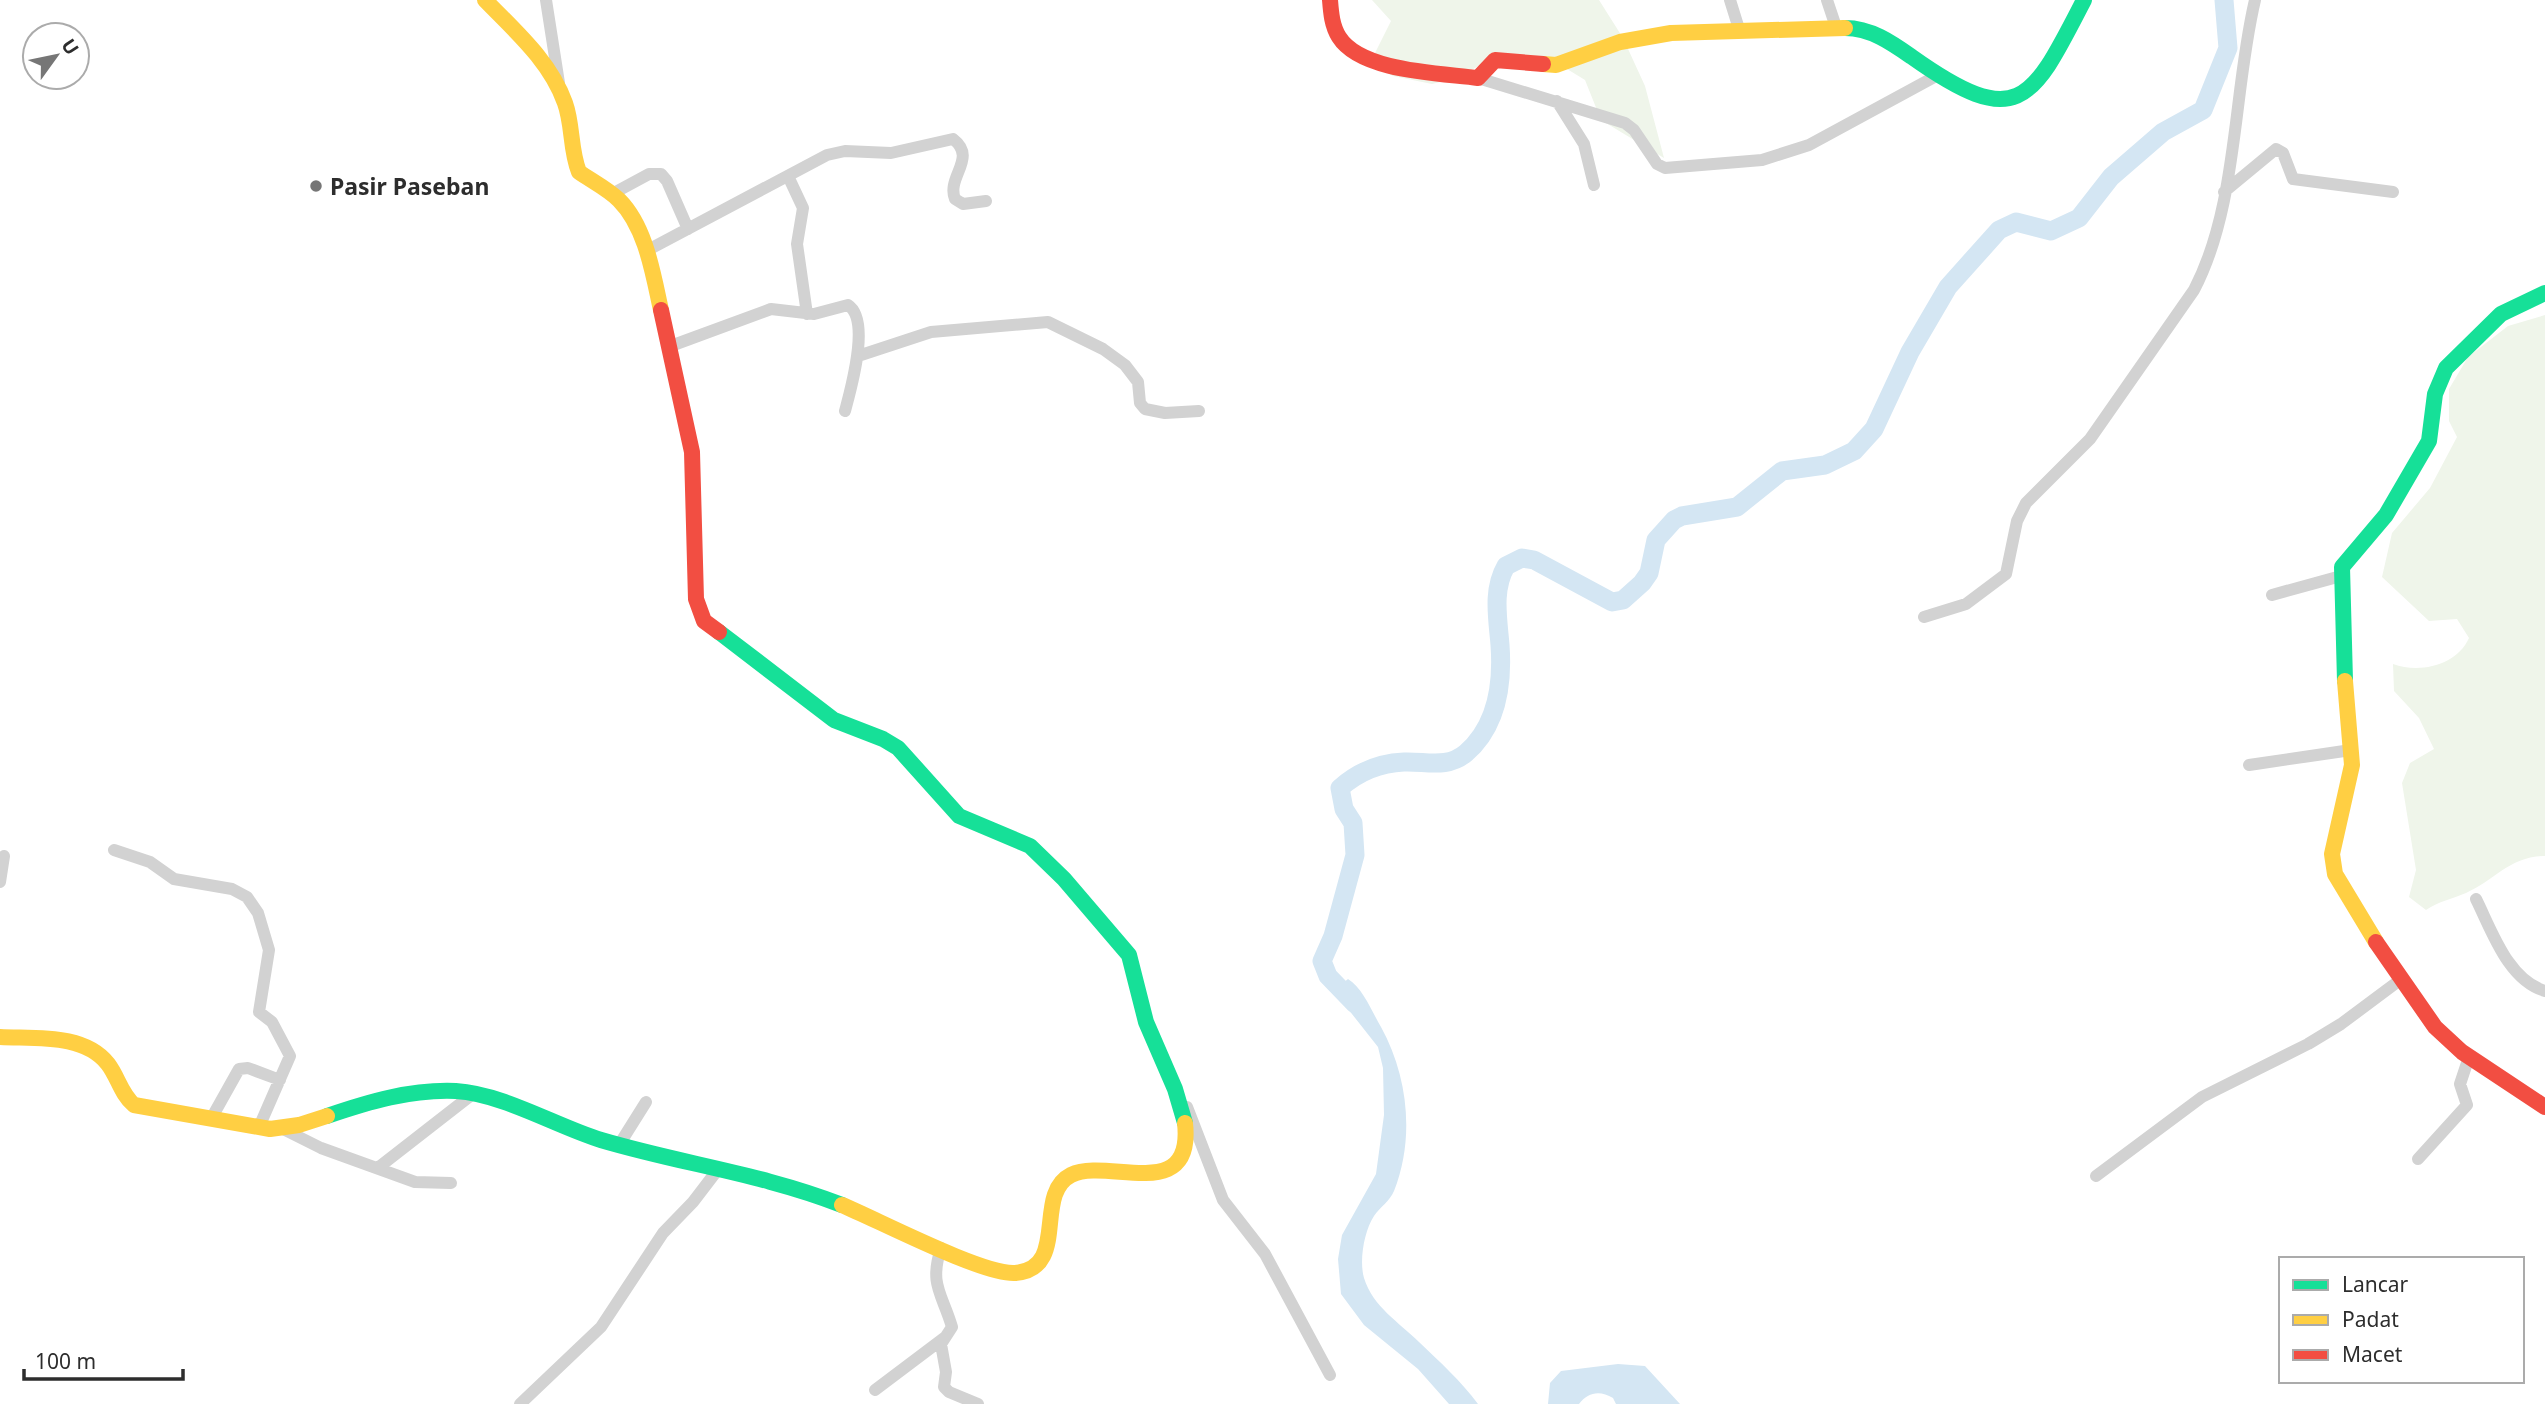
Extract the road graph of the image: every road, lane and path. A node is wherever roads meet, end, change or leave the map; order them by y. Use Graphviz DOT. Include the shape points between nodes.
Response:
graph roads {
  1 [pos="485,0"];
  2 [pos="546,0"];
  3 [pos="1330,0"];
  4 [pos="1730,0"];
  5 [pos="1828,0"];
  6 [pos="2084,0"];
  7 [pos="2255,0"];
  8 [pos="1836,27"];
  9 [pos="1739,29"];
  10 [pos="1938,75"];
  11 [pos="1478,78"];
  12 [pos="560,91"];
  13 [pos="1556,101"];
  14 [pos="788,176"];
  15 [pos="1594,185"];
  16 [pos="2224,192"];
  17 [pos="2393,192"];
  18 [pos="612,194"];
  19 [pos="986,201"];
  20 [pos="688,229"];
  21 [pos="646,251"];
  22 [pos="2545,293"];
  23 [pos="807,314"];
  24 [pos="668,347"];
  25 [pos="858,356"];
  26 [pos="845,411"];
  27 [pos="1199,411"];
  28 [pos="2341,576"];
  29 [pos="2272,595"];
  30 [pos="1924,617"];
  31 [pos="2351,750"];
  32 [pos="2249,765"];
  33 [pos="114,850"];
  34 [pos="4,856"];
  35 [pos="0,882"];
  36 [pos="2476,900"];
  37 [pos="2400,980"];
  38 [pos="2545,991"];
  39 [pos="0,1037"];
  40 [pos="2469,1057"];
  41 [pos="280,1080"];
  42 [pos="1177,1089"];
  43 [pos="474,1093"];
  44 [pos="646,1102"];
  45 [pos="2545,1107"];
  46 [pos="211,1119"];
  47 [pos="259,1127"];
  48 [pos="283,1129"];
  49 [pos="619,1145"];
  50 [pos="2418,1159"];
  51 [pos="379,1167"];
  52 [pos="719,1168"];
  53 [pos="2095,1176"];
  54 [pos="451,1183"];
  55 [pos="941,1248"];
  56 [pos="945,1338"];
  57 [pos="1330,1375"];
  58 [pos="875,1390"];
  59 [pos="520,1404"];
  60 [pos="978,1404"];
  1 -- 12 [label="street"];
  2 -- 12 [label="street"];
  3 -- 11 [label="street" via="1338,35 1359,54 1410,68"];
  4 -- 9 [label="street"];
  5 -- 8 [label="street"];
  6 -- 10 [label="street" via="2045,75 2023,96 1993,101"];
  7 -- 16 [label="street"];
  8 -- 9 [label="street"];
  8 -- 10 [label="street" via="1883,36"];
  9 -- 11 [label="street" via="1619,42 1556,65 1495,60"];
  10 -- 13 [label="street" via="1790,153 1681,168 1658,165 1625,123"];
  11 -- 13 [label="street"];
  12 -- 18 [label="street" via="577,169"];
  13 -- 15 [label="street" via="1584,144"];
  14 -- 19 [label="street" via="836,152 891,153 950,138 958,143 964,158 953,188 955,200 963,204"];
  14 -- 20 [label="street"];
  14 -- 23 [label="street" via="803,208 797,244"];
  16 -- 17 [label="street" via="2276,149 2283,153 2293,179"];
  16 -- 30 [label="street" via="2194,290 2090,439 2026,503 2017,520 2006,574 1966,604"];
  18 -- 20 [label="street" via="644,176 661,174"];
  18 -- 21 [label="street" via="626,208"];
  20 -- 21 [label="street"];
  21 -- 24 [label="street"];
  22 -- 28 [label="street" via="2501,314 2446,368 2435,394 2429,441 2386,515 2348,557"];
  23 -- 24 [label="street" via="771,309"];
  23 -- 25 [label="street" via="851,307 857,321"];
  24 -- 42 [label="street" via="692,452 696,599 704,621 834,720 901,750 934,794 956,813 1041,855 1126,950 1146,1021"];
  25 -- 26 [label="street"];
  25 -- 27 [label="street" via="930,331 1042,321 1064,328 1125,365 1138,382 1145,410"];
  28 -- 29 [label="street"];
  28 -- 31 [label="street"];
  31 -- 32 [label="street"];
  31 -- 37 [label="street" via="2352,770 2333,867"];
  33 -- 41 [label="street" via="150,862 174,879 232,889 252,903 269,950 258,1012 271,1021 290,1056"];
  34 -- 35 [label="street"];
  36 -- 38 [label="street" via="2515,970 2531,986"];
  37 -- 40 [label="street" via="2435,1027"];
  37 -- 53 [label="street" via="2308,1044 2202,1097"];
  39 -- 46 [label="street" via="91,1049 105,1061 131,1103"];
  40 -- 45 [label="street"];
  40 -- 50 [label="street" via="2460,1084 2467,1105"];
  41 -- 46 [label="street" via="239,1069"];
  41 -- 47 [label="street"];
  42 -- 55 [label="street" via="1186,1138 1177,1160 1149,1173 1084,1172 1065,1179 1055,1197 1047,1248 1032,1267 1006,1273"];
  42 -- 57 [label="street" via="1223,1200 1265,1254"];
  43 -- 48 [label="street" via="449,1090 394,1096"];
  43 -- 49 [label="street"];
  43 -- 51 [label="street"];
  44 -- 49 [label="street"];
  46 -- 47 [label="street"];
  47 -- 48 [label="street"];
  48 -- 51 [label="street" via="321,1148"];
  49 -- 52 [label="street"];
  51 -- 54 [label="street" via="420,1183"];
  52 -- 55 [label="street" via="797,1188"];
  52 -- 59 [label="street" via="663,1233 601,1327"];
  55 -- 56 [label="street" via="936,1288 952,1326"];
  56 -- 58 [label="street"];
  56 -- 60 [label="street" via="941,1344 945,1389"];
}
